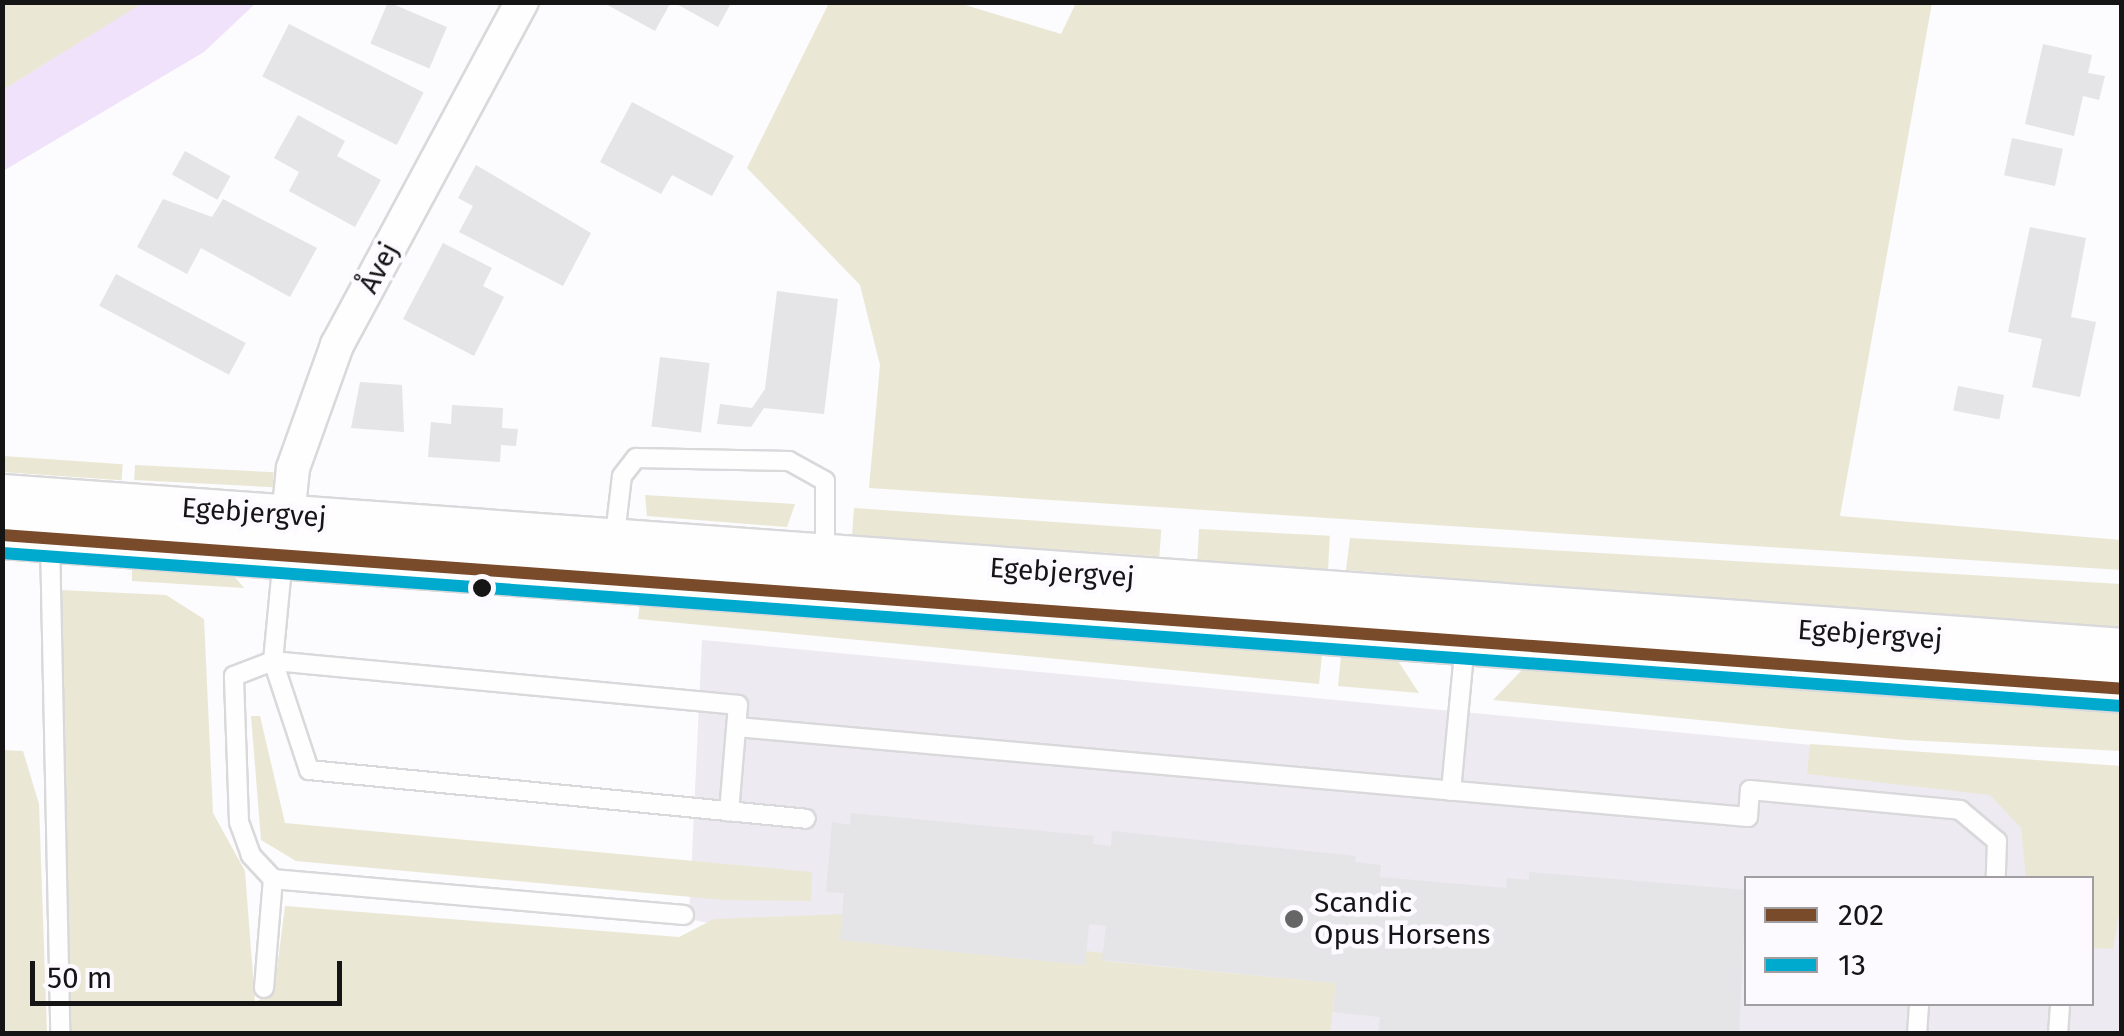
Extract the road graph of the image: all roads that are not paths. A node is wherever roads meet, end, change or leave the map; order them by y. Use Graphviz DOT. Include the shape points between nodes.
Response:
graph roads {
  1 [pos="522,2"];
  2 [pos="2,497"];
  3 [pos="52,519"];
  4 [pos="286,533"];
  5 [pos="2,535"];
  6 [pos="613,558"];
  7 [pos="824,574"];
  8 [pos="1467,623"];
  9 [pos="2122,651"];
  10 [pos="272,661"];
  11 [pos="2122,690"];
  12 [pos="737,727"];
  13 [pos="1452,791"];
  14 [pos="729,812"];
  15 [pos="806,819"];
  16 [pos="1996,876"];
  17 [pos="273,879"];
  18 [pos="684,915"];
  19 [pos="264,988"];
  20 [pos="1920,1006"];
  21 [pos="2060,1006"];
  22 [pos="60,1034"];
  23 [pos="1916,1034"];
  24 [pos="2058,1034"];
  1 -- 4 [label="street, Åvej" via="337,345 293,468"];
  2 -- 3 [label="street, Egebjergvej"];
  3 -- 4 [label="street, Egebjergvej"];
  3 -- 5 [label="street, Egebjergvej"];
  3 -- 22 [label="lane" via="48,761"];
  4 -- 6 [label="street, Egebjergvej"];
  4 -- 10 [label="lane"];
  6 -- 7 [label="street, Egebjergvej"];
  6 -- 7 [label="lane" via="622,476 636,458 790,460 824,481"];
  7 -- 8 [label="street, Egebjergvej"];
  8 -- 9 [label="street, Egebjergvej"];
  8 -- 11 [label="street, Egebjergvej"];
  8 -- 13 [label="lane"];
  10 -- 12 [label="lane" via="738,705"];
  10 -- 14 [label="lane" via="309,770"];
  10 -- 17 [label="lane" via="234,676 240,822 252,855"];
  12 -- 13 [label="lane"];
  12 -- 14 [label="lane"];
  13 -- 16 [label="lane" via="1748,818 1750,790 1960,810 1982,821 1997,841"];
  14 -- 15 [label="lane"];
  17 -- 18 [label="lane"];
  17 -- 19 [label="lane"];
  20 -- 23 [label="lane"];
  21 -- 24 [label="lane"];
}
